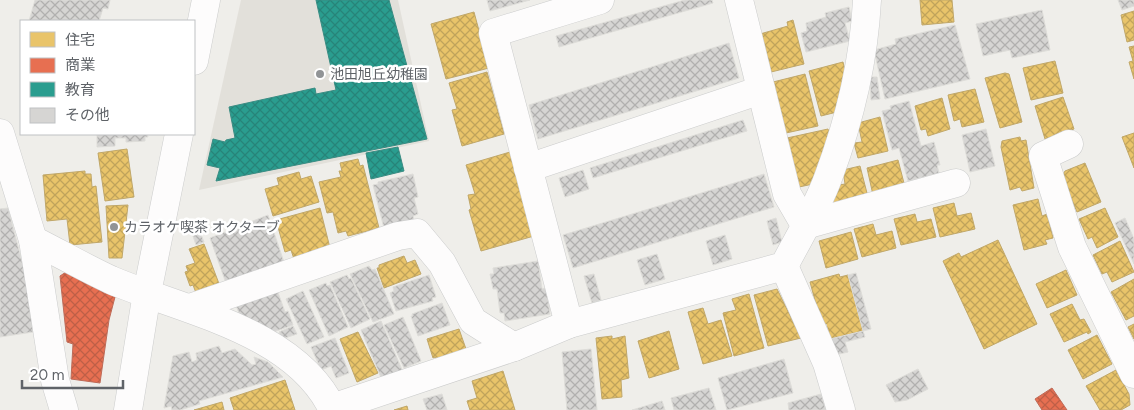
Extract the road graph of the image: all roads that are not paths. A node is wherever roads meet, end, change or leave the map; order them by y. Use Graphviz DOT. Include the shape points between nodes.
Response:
graph roads {
  1 [pos="206,0"];
  2 [pos="600,0"];
  3 [pos="739,0"];
  4 [pos="867,0"];
  5 [pos="195,56"];
  6 [pos="761,90"];
  7 [pos="0,133"];
  8 [pos="179,135"];
  9 [pos="1069,144"];
  10 [pos="528,168"];
  11 [pos="956,184"];
  12 [pos="805,225"];
  13 [pos="33,240"];
  14 [pos="784,266"];
  15 [pos="148,293"];
  16 [pos="190,308"];
  17 [pos="569,324"];
  18 [pos="514,347"];
  19 [pos="1134,374"];
  20 [pos="333,409"];
  21 [pos="64,410"];
  22 [pos="128,410"];
  23 [pos="841,410"];
  1 -- 5 [label="street"];
  2 -- 10 [label="street" via="493,32"];
  3 -- 6 [label="street"];
  4 -- 12 [label="street" via="861,58 845,126 828,179"];
  6 -- 10 [label="street"];
  6 -- 12 [label="street" via="787,194"];
  7 -- 13 [label="street"];
  8 -- 15 [label="street"];
  9 -- 19 [label="street" via="1044,156 1072,247"];
  10 -- 17 [label="street"];
  11 -- 12 [label="street"];
  12 -- 14 [label="street"];
  13 -- 15 [label="street" via="111,280"];
  13 -- 21 [label="street" via="55,380"];
  14 -- 17 [label="street"];
  14 -- 23 [label="street" via="828,362"];
  15 -- 16 [label="street"];
  15 -- 22 [label="street"];
  16 -- 18 [label="street" via="398,236 416,233 442,263 473,321"];
  16 -- 20 [label="street" via="256,336 300,368 317,385"];
  17 -- 18 [label="street"];
  18 -- 20 [label="street"];
}
